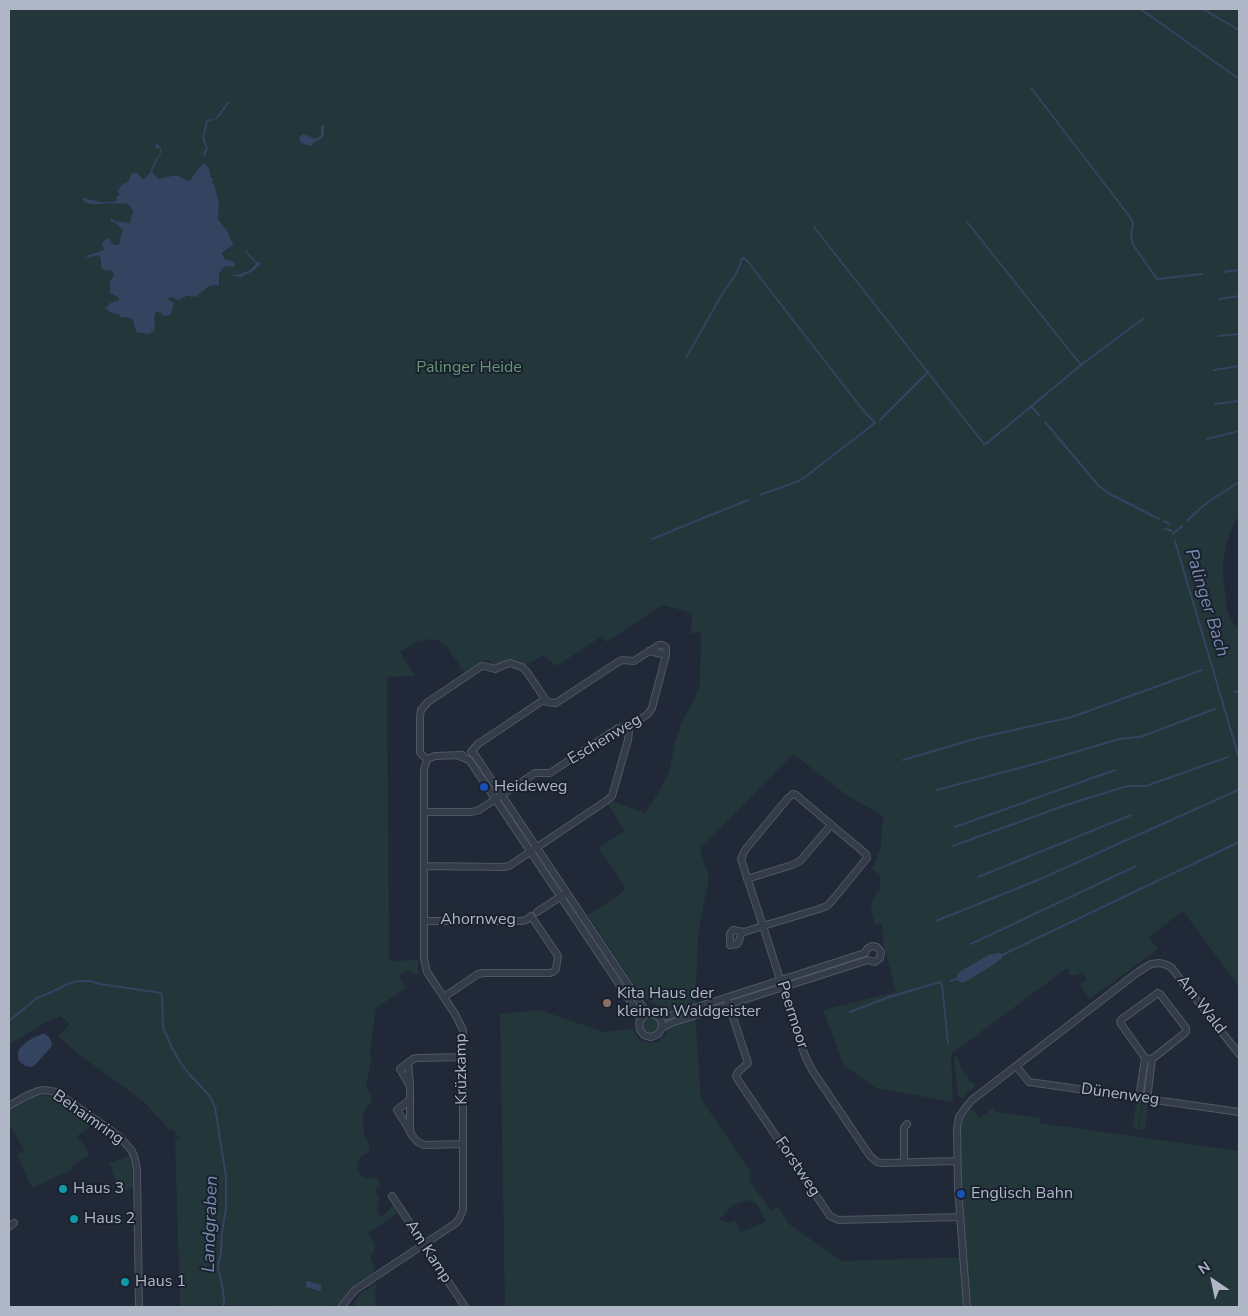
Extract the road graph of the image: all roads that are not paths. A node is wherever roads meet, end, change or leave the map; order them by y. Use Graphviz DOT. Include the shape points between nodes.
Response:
graph roads {
  1 [pos="545,699"];
  2 [pos="627,728"];
  3 [pos="471,752"];
  4 [pos="459,756"];
  5 [pos="427,760"];
  6 [pos="498,797"];
  7 [pos="424,812"];
  8 [pos="831,825"];
  9 [pos="533,849"];
  10 [pos="424,866"];
  11 [pos="747,879"];
  12 [pos="563,895"];
  13 [pos="534,915"];
  14 [pos="424,921"];
  15 [pos="763,926"];
  16 [pos="744,932"];
  17 [pos="866,957"];
  18 [pos="781,984"];
  19 [pos="444,997"];
  20 [pos="727,1001"];
  21 [pos="651,1014"];
  22 [pos="658,1017"];
  23 [pos="640,1020"];
  24 [pos="662,1028"];
  25 [pos="1239,1054"];
  26 [pos="463,1057"];
  27 [pos="1148,1059"];
  28 [pos="1016,1066"];
  29 [pos="1139,1098"];
  30 [pos="1147,1099"];
  31 [pos="410,1100"];
  32 [pos="9,1106"];
  33 [pos="1236,1112"];
  34 [pos="907,1124"];
  35 [pos="410,1132"];
  36 [pos="463,1144"];
  37 [pos="956,1161"];
  38 [pos="904,1162"];
  39 [pos="392,1196"];
  40 [pos="960,1217"];
  41 [pos="423,1245"];
  42 [pos="347,1304"];
  43 [pos="139,1307"];
  44 [pos="341,1307"];
  45 [pos="465,1307"];
  46 [pos="966,1307"];
  1 -- 2 [label="street, Eschenweg" via="551,703 560,701 618,662 634,661 663,645 666,655 650,712"];
  1 -- 3 [label="street"];
  1 -- 5 [label="street" via="522,667 510,663 495,669 480,667 421,710 420,752"];
  2 -- 6 [label="street, Eschenweg" via="618,728 550,773 536,773"];
  2 -- 9 [label="street" via="628,740 612,796"];
  3 -- 4 [label="street"];
  3 -- 6 [label="street"];
  4 -- 5 [label="street" via="435,756"];
  4 -- 6 [label="street" via="470,762"];
  5 -- 7 [label="street, Krüzkamp"];
  6 -- 7 [label="street, Eschenweg" via="472,812"];
  6 -- 9 [label="street"];
  7 -- 10 [label="street, Krüzkamp"];
  8 -- 11 [label="street" via="800,861"];
  8 -- 11 [label="street, Peermoor" via="793,794 742,854"];
  8 -- 15 [label="street" via="866,854 865,861 826,906"];
  9 -- 10 [label="street" via="506,866"];
  9 -- 12 [label="street"];
  10 -- 14 [label="street, Krüzkamp"];
  11 -- 15 [label="street, Peermoor"];
  12 -- 13 [label="street, Ahornweg"];
  12 -- 21 [label="street"];
  12 -- 23 [label="street"];
  13 -- 14 [label="street, Ahornweg" via="526,920"];
  13 -- 19 [label="street, Ahornweg" via="558,956 553,972 478,974"];
  14 -- 19 [label="street, Krüzkamp" via="426,968"];
  15 -- 16 [label="street"];
  15 -- 18 [label="street, Peermoor"];
  17 -- 18 [label="street"];
  18 -- 20 [label="street"];
  18 -- 38 [label="street, Peermoor" via="812,1070 870,1156 876,1162"];
  19 -- 26 [label="street, Krüzkamp" via="462,1026"];
  20 -- 22 [label="street"];
  20 -- 24 [label="street"];
  20 -- 40 [label="street, Forstweg" via="748,1063 736,1076 830,1216 839,1220"];
  21 -- 22 [label="street"];
  21 -- 23 [label="street"];
  22 -- 24 [label="street"];
  23 -- 24 [label="street" via="640,1030 646,1036 654,1036"];
  25 -- 28 [label="street, Am Wald" via="1174,971 1159,963 1144,967"];
  26 -- 31 [label="street" via="417,1058 408,1063"];
  26 -- 36 [label="street, Krüzkamp"];
  27 -- 27 [label="street" via="1120,1022 1158,993 1186,1031"];
  27 -- 29 [label="street"];
  27 -- 30 [label="street"];
  28 -- 29 [label="street, Dünenweg" via="1029,1082"];
  28 -- 37 [label="street" via="963,1110 957,1128"];
  29 -- 30 [label="street, Dünenweg"];
  30 -- 33 [label="street, Dünenweg"];
  31 -- 35 [label="street"];
  31 -- 35 [label="street" via="397,1110"];
  32 -- 43 [label="street, Behaimring" via="38,1090 56,1092 120,1137 132,1151 137,1170"];
  34 -- 38 [label="street" via="904,1128"];
  35 -- 36 [label="street" via="424,1144"];
  36 -- 41 [label="street, Krüzkamp" via="462,1214 456,1222"];
  37 -- 38 [label="street, Peermoor"];
  37 -- 40 [label="street"];
  39 -- 41 [label="street, Am Kamp"];
  40 -- 46 [label="street"];
  41 -- 42 [label="street, Krüzkamp" via="355,1290"];
  41 -- 45 [label="street, Am Kamp"];
  42 -- 44 [label="street, Krüzkamp"];
}
